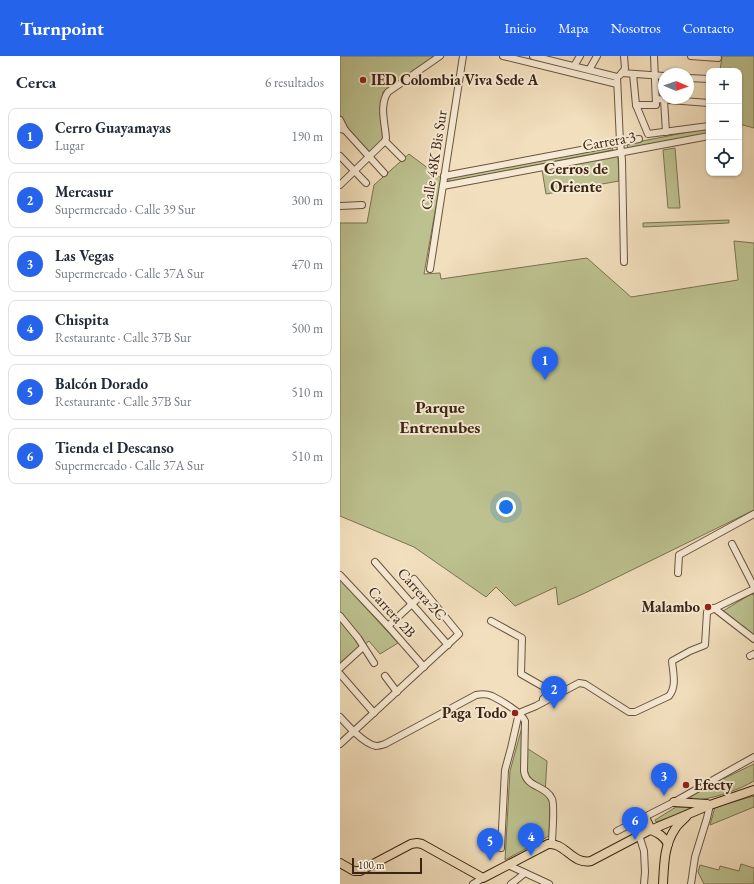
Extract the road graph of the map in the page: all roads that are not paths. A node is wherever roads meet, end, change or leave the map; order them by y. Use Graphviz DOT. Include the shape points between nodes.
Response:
graph roads {
  1 [pos="440,56"];
  2 [pos="463,56"];
  3 [pos="503,56"];
  4 [pos="536,56"];
  5 [pos="580,56"];
  6 [pos="597,56"];
  7 [pos="624,56"];
  8 [pos="654,56"];
  9 [pos="691,56"];
  10 [pos="718,58"];
  11 [pos="574,66"];
  12 [pos="589,70"];
  13 [pos="633,74"];
  14 [pos="620,75"];
  15 [pos="654,75"];
  16 [pos="658,75"];
  17 [pos="694,78"];
  18 [pos="706,79"];
  19 [pos="617,84"];
  20 [pos="656,102"];
  21 [pos="694,102"];
  22 [pos="706,103"];
  23 [pos="636,104"];
  24 [pos="664,104"];
  25 [pos="340,120"];
  26 [pos="706,126"];
  27 [pos="342,129"];
  28 [pos="686,129"];
  29 [pos="666,132"];
  30 [pos="706,137"];
  31 [pos="639,139"];
  32 [pos="695,139"];
  33 [pos="386,141"];
  34 [pos="620,142"];
  35 [pos="622,152"];
  36 [pos="340,156"];
  37 [pos="369,157"];
  38 [pos="402,158"];
  39 [pos="355,171"];
  40 [pos="384,172"];
  41 [pos="444,176"];
  42 [pos="340,183"];
  43 [pos="366,183"];
  44 [pos="443,186"];
  45 [pos="362,205"];
  46 [pos="340,206"];
  47 [pos="624,262"];
  48 [pos="430,269"];
  49 [pos="754,514"];
  50 [pos="732,544"];
  51 [pos="375,562"];
  52 [pos="678,573"];
  53 [pos="340,575"];
  54 [pos="414,579"];
  55 [pos="754,588"];
  56 [pos="425,592"];
  57 [pos="412,604"];
  58 [pos="714,608"];
  59 [pos="340,616"];
  60 [pos="491,620"];
  61 [pos="388,626"];
  62 [pos="754,639"];
  63 [pos="448,645"];
  64 [pos="363,647"];
  65 [pos="374,662"];
  66 [pos="424,667"];
  67 [pos="340,668"];
  68 [pos="340,674"];
  69 [pos="385,676"];
  70 [pos="397,692"];
  71 [pos="543,702"];
  72 [pos="374,714"];
  73 [pos="519,714"];
  74 [pos="340,717"];
  75 [pos="354,732"];
  76 [pos="340,744"];
  77 [pos="754,757"];
  78 [pos="753,790"];
  79 [pos="674,802"];
  80 [pos="710,805"];
  81 [pos="689,814"];
  82 [pos="645,817"];
  83 [pos="651,830"];
  84 [pos="617,831"];
  85 [pos="639,835"];
  86 [pos="552,843"];
  87 [pos="668,844"];
  88 [pos="501,848"];
  89 [pos="340,863"];
  90 [pos="508,865"];
  91 [pos="525,873"];
  92 [pos="484,878"];
  93 [pos="473,884"];
  94 [pos="511,884"];
  95 [pos="549,884"];
  96 [pos="644,884"];
  97 [pos="663,884"];
  98 [pos="691,884"];
  1 -- 33 [label="street" via="386,95 383,108"];
  2 -- 41 [label="street, Calle 48K Bis Sur"];
  3 -- 19 [label="street"];
  4 -- 11 [label="street"];
  5 -- 11 [label="street"];
  6 -- 12 [label="street"];
  7 -- 14 [label="street" via="625,67"];
  8 -- 15 [label="street"];
  9 -- 10 [label="street"];
  11 -- 12 [label="street"];
  12 -- 14 [label="street"];
  13 -- 14 [label="street"];
  13 -- 15 [label="street"];
  13 -- 23 [label="street"];
  14 -- 19 [label="street"];
  15 -- 16 [label="street"];
  15 -- 20 [label="street"];
  17 -- 18 [label="street"];
  19 -- 34 [label="street"];
  20 -- 23 [label="street"];
  21 -- 22 [label="street"];
  23 -- 29 [label="street, Carrera 3" via="648,134"];
  24 -- 29 [label="street"];
  25 -- 27 [label="street"];
  26 -- 28 [label="street, Carrera 3"];
  27 -- 37 [label="street"];
  28 -- 29 [label="street, Carrera 3"];
  28 -- 32 [label="street"];
  30 -- 32 [label="street, Carrera 3"];
  31 -- 34 [label="street, Carrera 3"];
  32 -- 35 [label="street, Carrera 3"];
  33 -- 37 [label="street"];
  33 -- 38 [label="street"];
  34 -- 35 [label="street"];
  34 -- 41 [label="street, Carrera 3"];
  35 -- 44 [label="street, Carrera 3"];
  35 -- 47 [label="street"];
  36 -- 39 [label="street"];
  37 -- 39 [label="street"];
  37 -- 40 [label="street"];
  39 -- 42 [label="street"];
  39 -- 43 [label="street"];
  41 -- 44 [label="street, Calle 48K Bis Sur"];
  44 -- 48 [label="street, Calle 48K Bis Sur"];
  45 -- 46 [label="street"];
  49 -- 52 [label="street" via="679,555"];
  50 -- 55 [label="street"];
  51 -- 57 [label="street, Carrera 2C"];
  53 -- 61 [label="street, Carrera 2B"];
  54 -- 56 [label="street"];
  55 -- 58 [label="street"];
  56 -- 57 [label="street"];
  56 -- 63 [label="street" via="459,634"];
  57 -- 61 [label="street"];
  57 -- 63 [label="street, Carrera 2C"];
  58 -- 62 [label="street"];
  58 -- 71 [label="street" via="707,612 705,645 672,661 674,684 669,696 635,712 629,712 581,683"];
  59 -- 64 [label="street"];
  60 -- 71 [label="street" via="522,638 521,674 548,690 549,694"];
  61 -- 66 [label="street, Carrera 2B"];
  63 -- 66 [label="street"];
  64 -- 65 [label="street"];
  64 -- 67 [label="street"];
  66 -- 70 [label="street"];
  68 -- 72 [label="street"];
  69 -- 70 [label="street"];
  70 -- 72 [label="street"];
  71 -- 73 [label="street"];
  72 -- 75 [label="street"];
  73 -- 75 [label="street" via="491,696 479,694 383,745 376,746"];
  73 -- 86 [label="street" via="525,721 525,778 546,792 553,802"];
  73 -- 88 [label="street" via="505,770"];
  74 -- 75 [label="street"];
  75 -- 76 [label="street"];
  77 -- 79 [label="street"];
  78 -- 80 [label="main road"];
  79 -- 80 [label="main road"];
  79 -- 82 [label="street"];
  80 -- 81 [label="main road"];
  80 -- 98 [label="street" via="695,857"];
  81 -- 83 [label="main road"];
  81 -- 87 [label="main road" via="676,827"];
  82 -- 83 [label="main road"];
  82 -- 84 [label="street"];
  83 -- 85 [label="main road"];
  83 -- 87 [label="main road" via="663,837"];
  85 -- 86 [label="main road" via="586,862 578,860"];
  85 -- 96 [label="street" via="644,851"];
  86 -- 90 [label="main road"];
  87 -- 97 [label="main road"];
  89 -- 92 [label="main road" via="359,872 417,843"];
  90 -- 91 [label="street"];
  90 -- 92 [label="main road"];
  91 -- 94 [label="street"];
  91 -- 95 [label="street"];
  92 -- 93 [label="street"];
}
